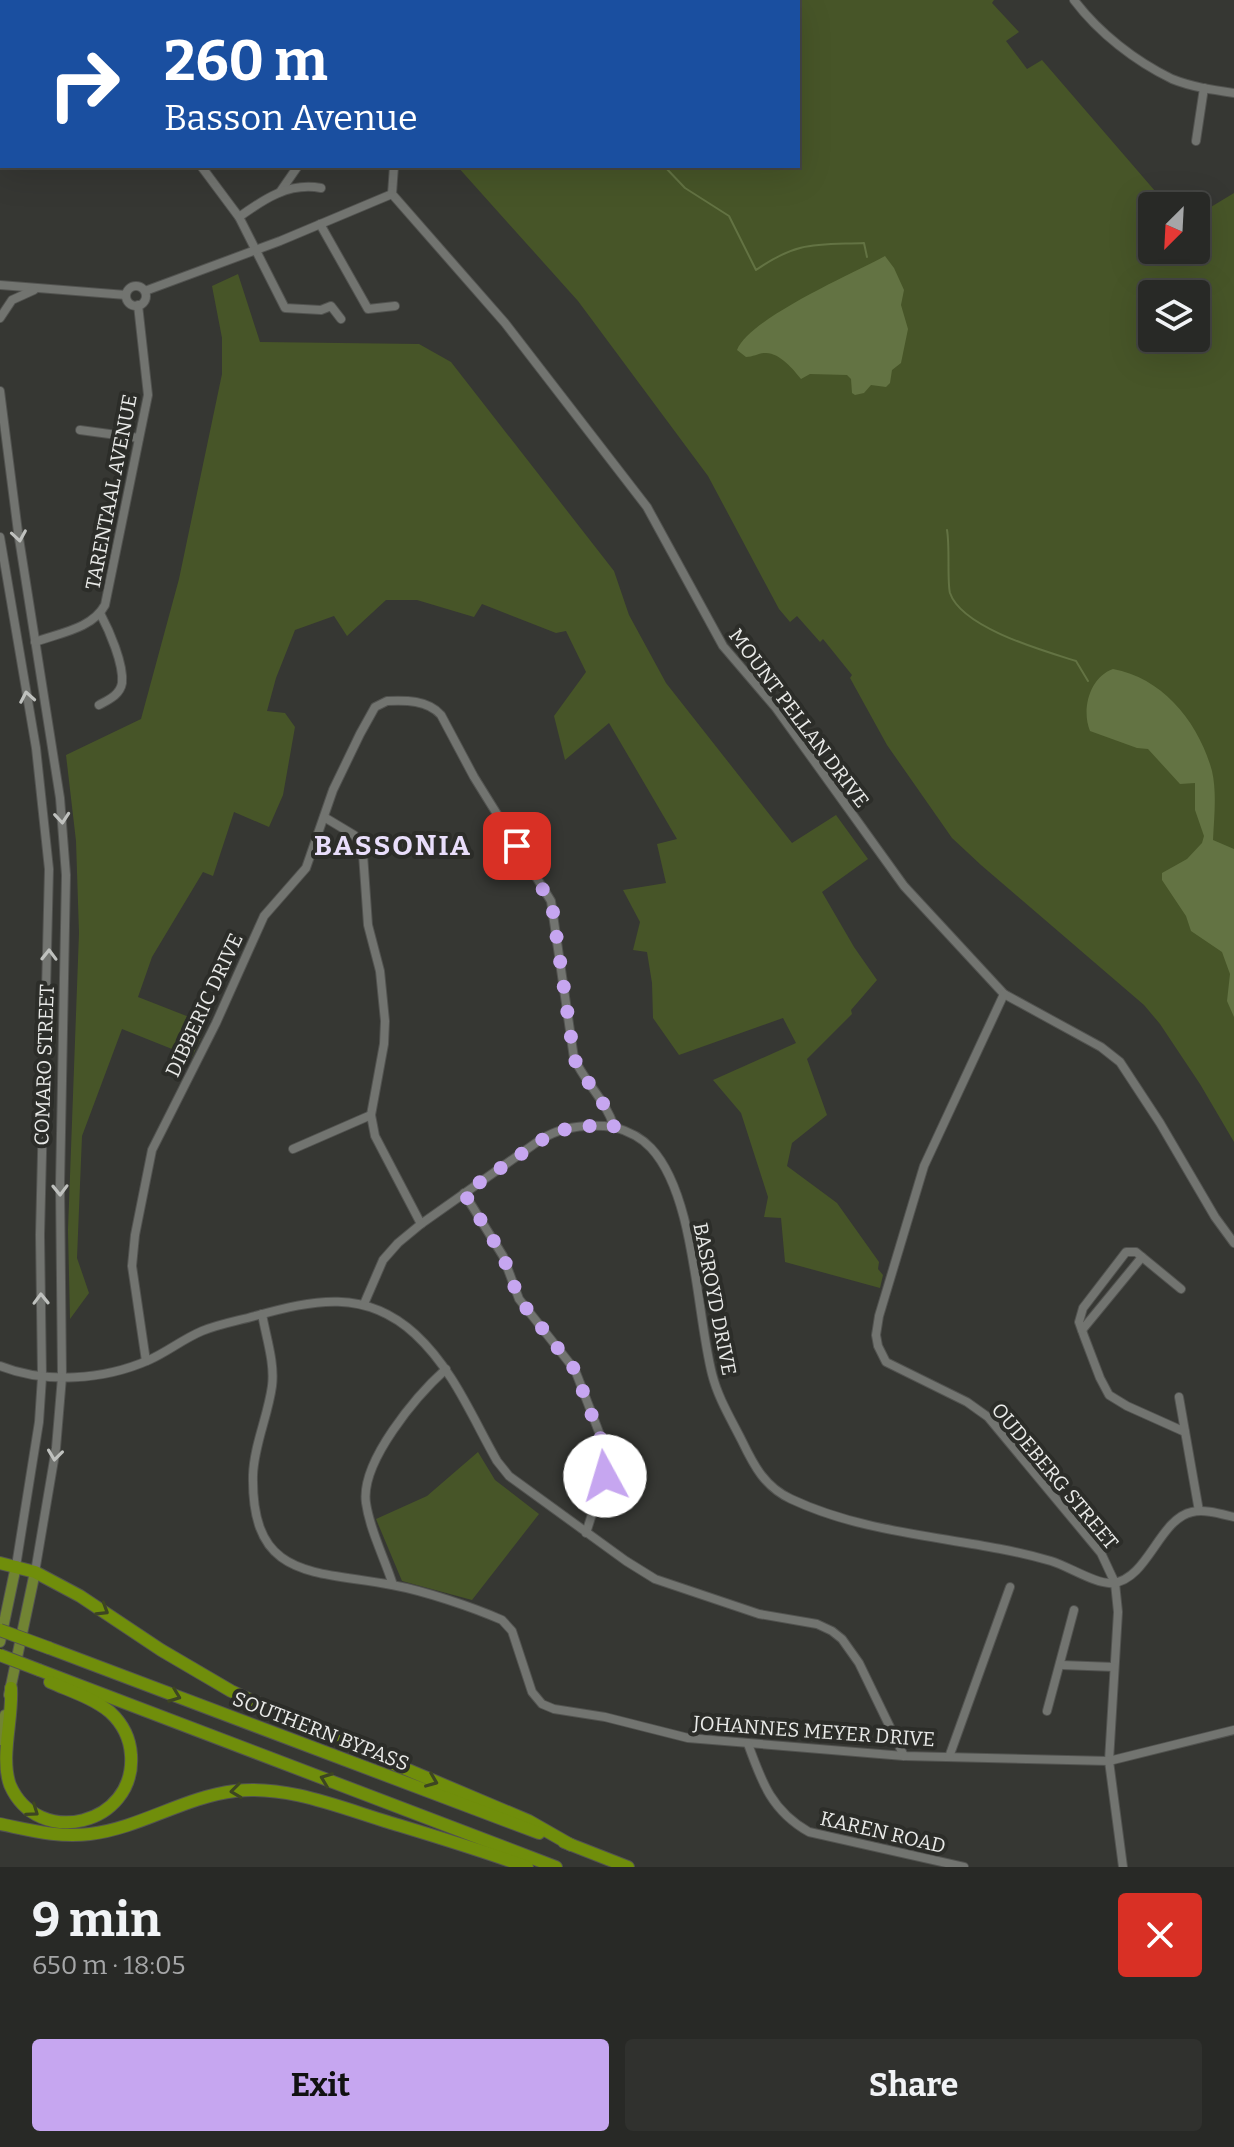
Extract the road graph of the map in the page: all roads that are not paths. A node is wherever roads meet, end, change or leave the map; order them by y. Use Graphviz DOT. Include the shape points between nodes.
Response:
graph roads {
  1 [pos="1074,0"];
  2 [pos="1204,88"];
  3 [pos="1234,93"];
  4 [pos="1196,141"];
  5 [pos="206,168"];
  6 [pos="297,168"];
  7 [pos="394,168"];
  8 [pos="321,188"];
  9 [pos="280,192"];
  10 [pos="392,194"];
  11 [pos="239,217"];
  12 [pos="320,224"];
  13 [pos="258,249"];
  14 [pos="0,285"];
  15 [pos="39,288"];
  16 [pos="145,291"];
  17 [pos="126,295"];
  18 [pos="138,305"];
  19 [pos="395,306"];
  20 [pos="0,318"];
  21 [pos="341,319"];
  22 [pos="0,391"];
  23 [pos="80,430"];
  24 [pos="139,438"];
  25 [pos="0,537"];
  26 [pos="100,613"];
  27 [pos="35,642"];
  28 [pos="99,705"];
  29 [pos="324,817"];
  30 [pos="1004,994"];
  31 [pos="371,1115"];
  32 [pos="614,1127"];
  33 [pos="293,1149"];
  34 [pos="464,1193"];
  35 [pos="421,1224"];
  36 [pos="1234,1243"];
  37 [pos="1142,1257"];
  38 [pos="1181,1289"];
  39 [pos="364,1304"];
  40 [pos="262,1314"];
  41 [pos="1082,1330"];
  42 [pos="146,1361"];
  43 [pos="0,1366"];
  44 [pos="446,1369"];
  45 [pos="42,1377"];
  46 [pos="62,1377"];
  47 [pos="1179,1397"];
  48 [pos="1185,1432"];
  49 [pos="1199,1511"];
  50 [pos="1234,1517"];
  51 [pos="586,1533"];
  52 [pos="0,1563"];
  53 [pos="16,1566"];
  54 [pos="35,1572"];
  55 [pos="1115,1583"];
  56 [pos="393,1585"];
  57 [pos="1010,1587"];
  58 [pos="1074,1610"];
  59 [pos="0,1630"];
  60 [pos="0,1642"];
  61 [pos="0,1657"];
  62 [pos="1061,1665"];
  63 [pos="1114,1667"];
  64 [pos="38,1673"];
  65 [pos="11,1688"];
  66 [pos="1047,1711"];
  67 [pos="1234,1730"];
  68 [pos="0,1740"];
  69 [pos="748,1744"];
  70 [pos="904,1756"];
  71 [pos="949,1757"];
  72 [pos="1109,1761"];
  73 [pos="0,1824"];
  74 [pos="571,1845"];
  75 [pos="527,1867"];
  76 [pos="556,1867"];
  77 [pos="628,1867"];
  78 [pos="964,1867"];
  79 [pos="1123,1867"];
  1 -- 2 [label="street" via="1101,31 1136,57 1172,78"];
  2 -- 3 [label="street"];
  2 -- 4 [label="street"];
  5 -- 11 [label="street"];
  6 -- 9 [label="street"];
  7 -- 10 [label="street"];
  8 -- 9 [label="street"];
  9 -- 11 [label="street"];
  10 -- 12 [label="street"];
  10 -- 30 [label="street, MOUNT PELLAN DRIVE" via="505,323 647,507 723,646 776,708 894,873"];
  11 -- 13 [label="street"];
  12 -- 13 [label="street"];
  12 -- 19 [label="street" via="368,309"];
  13 -- 16 [label="street"];
  13 -- 21 [label="street" via="285,308 331,306"];
  14 -- 15 [label="street"];
  15 -- 17 [label="street"];
  15 -- 20 [label="street" via="12,300"];
  16 -- 17 [label="street" via="134,286"];
  16 -- 18 [label="street" via="145,300"];
  17 -- 18 [label="street"];
  18 -- 24 [label="street, TARENTAAL AVENUE" via="149,386"];
  22 -- 27 [label="street, COMARO STREET, one-way"];
  23 -- 24 [label="street"];
  24 -- 26 [label="street, TARENTAAL AVENUE"];
  45 -- 25 [label="street, COMARO STREET, one-way" via="49,869 36,748"];
  26 -- 27 [label="street, TARENTAAL AVENUE" via="88,624"];
  26 -- 28 [label="street" via="122,682 116,695"];
  27 -- 46 [label="street, COMARO STREET, one-way" via="60,798 66,875"];
  29 -- 31 [label="street" via="354,835 363,854 385,1033"];
  29 -- 32 [label="street, DIBBERIC DRIVE" via="372,712 395,701 437,711 546,892 571,1051"];
  29 -- 42 [label="street, DIBBERIC DRIVE" via="306,868 264,916 152,1150 132,1266"];
  30 -- 36 [label="street, MOUNT PELLAN DRIVE" via="1120,1062"];
  30 -- 55 [label="street, OUDEBERG STREET" via="924,1166 879,1316 878,1346 893,1367 988,1417 1091,1539"];
  31 -- 33 [label="street"];
  31 -- 35 [label="street" via="375,1136"];
  32 -- 34 [label="street" via="555,1131"];
  32 -- 55 [label="street, BASROYD DRIVE" via="646,1143 669,1177 683,1216 714,1382 751,1461 769,1485 794,1501 867,1526 1039,1558"];
  34 -- 35 [label="street"];
  34 -- 51 [label="street" via="503,1256 519,1299 575,1370 599,1432 607,1465"];
  35 -- 39 [label="street" via="386,1256"];
  37 -- 38 [label="street"];
  37 -- 41 [label="street"];
  37 -- 41 [label="street" via="1126,1252 1083,1308"];
  39 -- 40 [label="street" via="320,1301"];
  39 -- 44 [label="street" via="410,1330"];
  40 -- 42 [label="street" via="204,1330"];
  40 -- 56 [label="street, JOHANNES MEYER DRIVE" via="273,1376 254,1467 259,1527 278,1554 297,1568"];
  41 -- 48 [label="street" via="1109,1395"];
  42 -- 46 [label="street"];
  43 -- 45 [label="street"];
  44 -- 51 [label="street" via="503,1469"];
  44 -- 56 [label="street" via="409,1409 368,1482 366,1506"];
  45 -- 46 [label="street"];
  45 -- 53 [label="street, COMARO STREET"];
  46 -- 54 [label="street, COMARO STREET, one-way"];
  47 -- 48 [label="street"];
  48 -- 49 [label="street"];
  49 -- 50 [label="street"];
  49 -- 55 [label="street" via="1181,1516 1131,1576"];
  51 -- 70 [label="street" via="663,1582 768,1617 810,1622 832,1631 859,1663"];
  52 -- 53 [label="highway"];
  53 -- 54 [label="highway"];
  53 -- 60 [label="main road, COMARO STREET"];
  54 -- 65 [label="main road, COMARO STREET"];
  54 -- 74 [label="highway, one-way" via="231,1691 513,1813"];
  55 -- 63 [label="street, OUDEBERG STREET"];
  56 -- 69 [label="street, JOHANNES MEYER DRIVE" via="506,1623 532,1692 546,1706 688,1738"];
  57 -- 71 [label="street"];
  58 -- 62 [label="street"];
  59 -- 74 [label="highway, SOUTHERN BYPASS, one-way, bridge"];
  61 -- 64 [label="highway, bridge"];
  62 -- 63 [label="street"];
  62 -- 66 [label="street"];
  63 -- 72 [label="street, OUDEBERG STREET"];
  65 -- 64 [label="highway, one-way" via="5,1767 14,1794 47,1820 75,1823 94,1818 114,1803 127,1783 131,1757 125,1732 102,1706"];
  76 -- 64 [label="highway, one-way"];
  65 -- 68 [label="main road, COMARO STREET"];
  67 -- 72 [label="street, JOHANNES MEYER DRIVE"];
  69 -- 70 [label="street, JOHANNES MEYER DRIVE"];
  69 -- 78 [label="street, KAREN ROAD" via="769,1797 809,1832"];
  70 -- 71 [label="street, JOHANNES MEYER DRIVE"];
  71 -- 72 [label="street, JOHANNES MEYER DRIVE"];
  72 -- 79 [label="street, OUDEBERG STREET"];
  75 -- 73 [label="highway, one-way" via="332,1805 261,1790 204,1797 88,1834"];
  74 -- 77 [label="highway, SOUTHERN BYPASS"];
}
